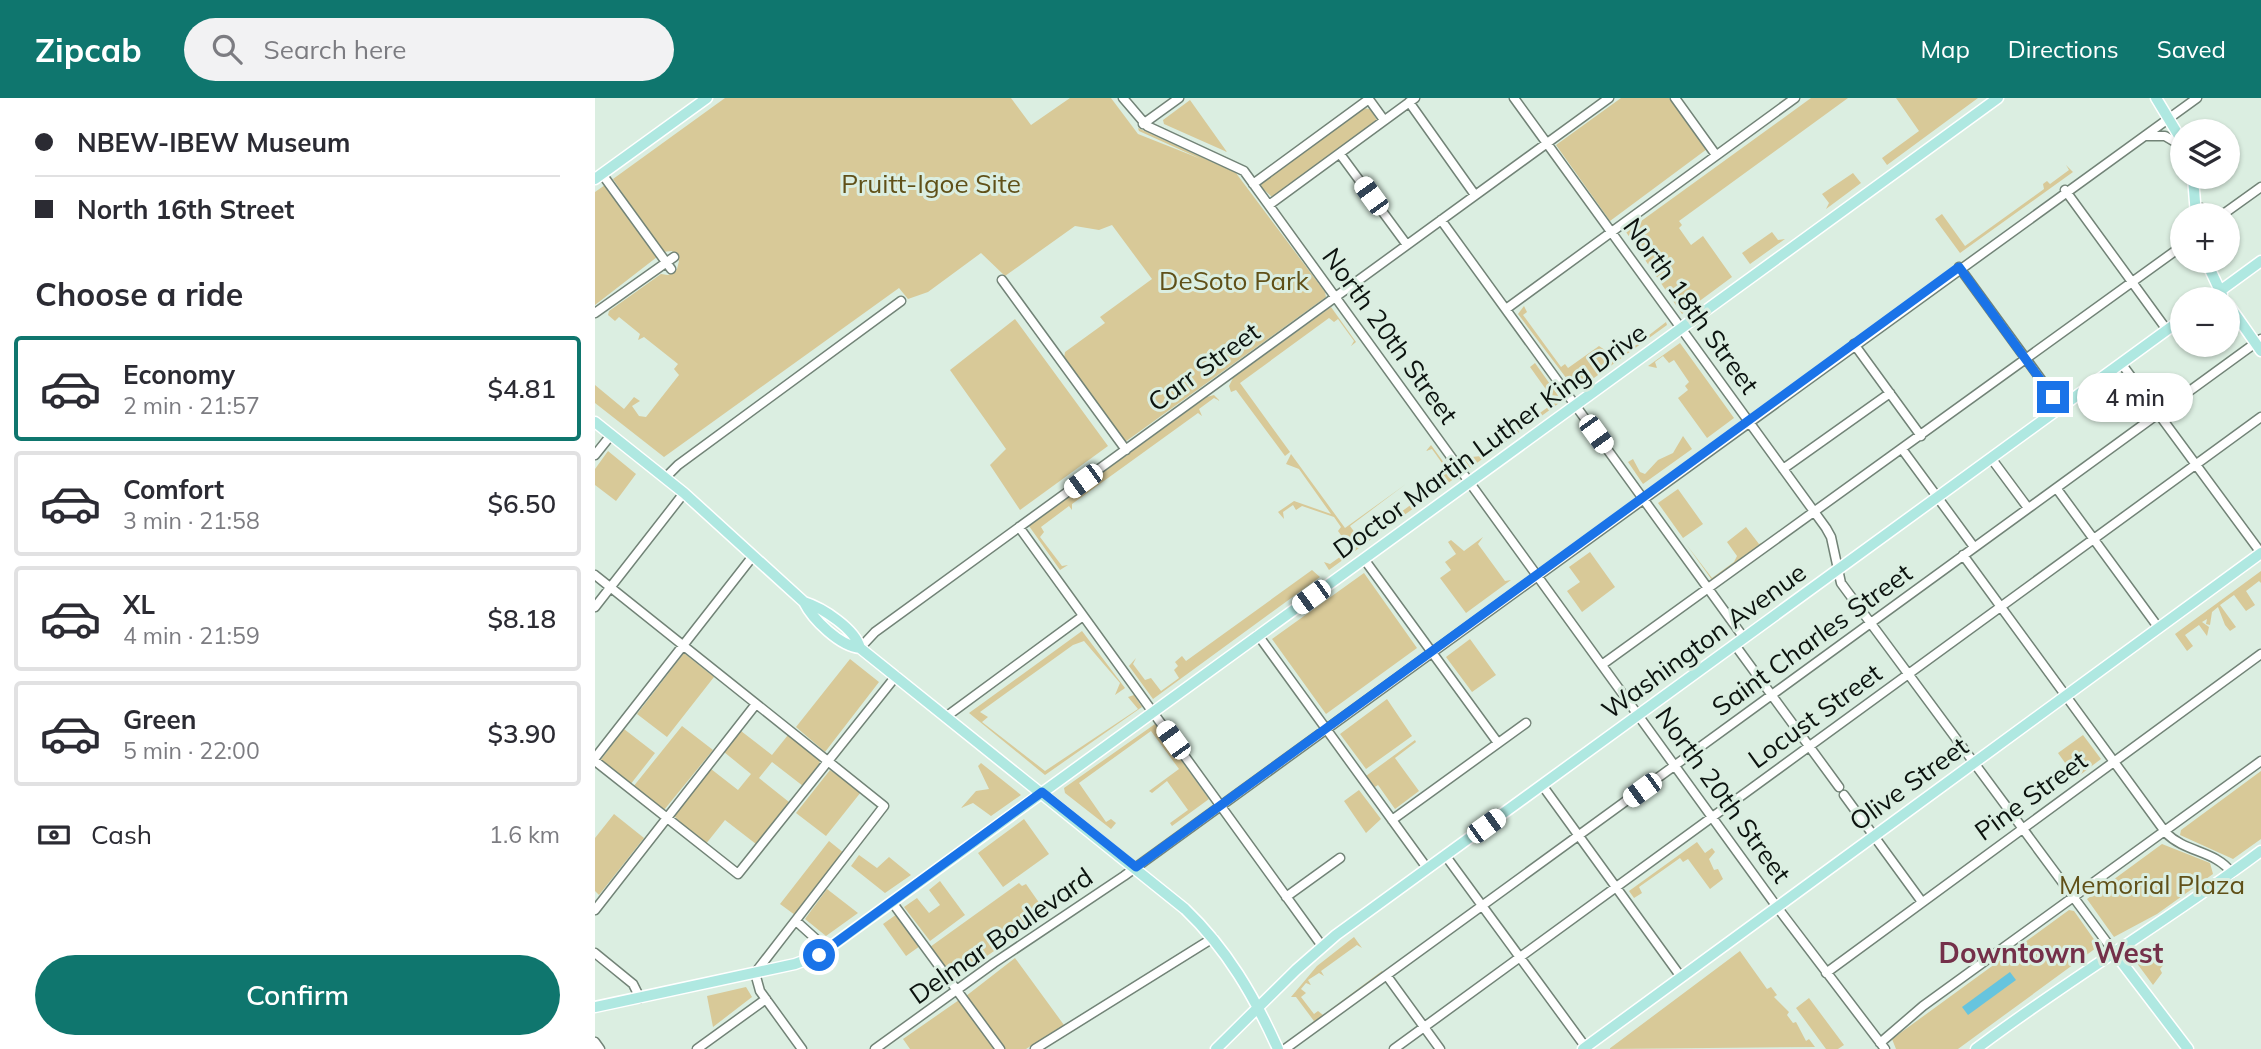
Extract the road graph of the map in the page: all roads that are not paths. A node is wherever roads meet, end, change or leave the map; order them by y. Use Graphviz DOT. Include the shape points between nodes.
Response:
graph roads {
  1 [pos="707,98"];
  2 [pos="1122,98"];
  3 [pos="1179,98"];
  4 [pos="1514,98"];
  5 [pos="1609,98"];
  6 [pos="1675,98"];
  7 [pos="1795,98"];
  8 [pos="1998,98"];
  9 [pos="2155,98"];
  10 [pos="2197,98"];
  11 [pos="1369,99"];
  12 [pos="1412,100"];
  13 [pos="2169,117"];
  14 [pos="1384,120"];
  15 [pos="1143,124"];
  16 [pos="2142,136"];
  17 [pos="2170,139"];
  18 [pos="1547,143"];
  19 [pos="1340,154"];
  20 [pos="1716,155"];
  21 [pos="599,176"];
  22 [pos="1253,184"];
  23 [pos="2261,187"];
  24 [pos="2065,190"];
  25 [pos="1475,195"];
  26 [pos="2240,203"];
  27 [pos="1269,205"];
  28 [pos="1441,220"];
  29 [pos="1611,232"];
  30 [pos="1407,245"];
  31 [pos="2170,255"];
  32 [pos="2261,261"];
  33 [pos="1959,267"];
  34 [pos="1002,280"];
  35 [pos="2132,283"];
  36 [pos="2232,287"];
  37 [pos="1335,297"];
  38 [pos="901,301"];
  39 [pos="1506,309"];
  40 [pos="595,313"];
  41 [pos="2240,320"];
  42 [pos="2170,328"];
  43 [pos="1681,329"];
  44 [pos="2167,330"];
  45 [pos="1854,344"];
  46 [pos="2259,345"];
  47 [pos="2026,360"];
  48 [pos="2121,363"];
  49 [pos="1889,393"];
  50 [pos="1576,405"];
  51 [pos="2061,407"];
  52 [pos="2158,414"];
  53 [pos="2261,417"];
  54 [pos="1748,421"];
  55 [pos="595,422"];
  56 [pos="611,435"];
  57 [pos="1921,436"];
  58 [pos="1902,449"];
  59 [pos="1126,450"];
  60 [pos="595,455"];
  61 [pos="1991,458"];
  62 [pos="2195,465"];
  63 [pos="1783,469"];
  64 [pos="665,478"];
  65 [pos="1470,482"];
  66 [pos="2057,489"];
  67 [pos="684,493"];
  68 [pos="1937,497"];
  69 [pos="1642,498"];
  70 [pos="2028,508"];
  71 [pos="1815,513"];
  72 [pos="1019,527"];
  73 [pos="2094,539"];
  74 [pos="1974,547"];
  75 [pos="2261,553"];
  76 [pos="1963,555"];
  77 [pos="753,556"];
  78 [pos="1364,559"];
  79 [pos="1836,571"];
  80 [pos="595,575"];
  81 [pos="1538,575"];
  82 [pos="610,587"];
  83 [pos="1708,589"];
  84 [pos="595,607"];
  85 [pos="2001,607"];
  86 [pos="1083,615"];
  87 [pos="1871,623"];
  88 [pos="2158,627"];
  89 [pos="1258,635"];
  90 [pos="1739,641"];
  91 [pos="683,646"];
  92 [pos="860,648"];
  93 [pos="1431,651"];
  94 [pos="2261,654"];
  95 [pos="1603,664"];
  96 [pos="1908,674"];
  97 [pos="896,676"];
  98 [pos="2066,695"];
  99 [pos="1772,696"];
  100 [pos="756,704"];
  101 [pos="1153,712"];
  102 [pos="1639,715"];
  103 [pos="947,716"];
  104 [pos="1526,723"];
  105 [pos="1326,728"];
  106 [pos="1498,743"];
  107 [pos="1809,747"];
  108 [pos="595,759"];
  109 [pos="2261,761"];
  110 [pos="829,762"];
  111 [pos="2114,762"];
  112 [pos="1973,763"];
  113 [pos="1675,766"];
  114 [pos="1542,785"];
  115 [pos="1042,792"];
  116 [pos="1220,805"];
  117 [pos="1713,817"];
  118 [pos="667,818"];
  119 [pos="1392,820"];
  120 [pos="2021,830"];
  121 [pos="2165,831"];
  122 [pos="1874,835"];
  123 [pos="1579,836"];
  124 [pos="2261,851"];
  125 [pos="1445,855"];
  126 [pos="1340,858"];
  127 [pos="1136,867"];
  128 [pos="1427,868"];
  129 [pos="2232,873"];
  130 [pos="1616,887"];
  131 [pos="1286,897"];
  132 [pos="2072,899"];
  133 [pos="892,902"];
  134 [pos="1922,902"];
  135 [pos="1483,906"];
  136 [pos="1777,907"];
  137 [pos="595,910"];
  138 [pos="796,921"];
  139 [pos="1213,938"];
  140 [pos="1322,946"];
  141 [pos="827,949"];
  142 [pos="2114,952"];
  143 [pos="595,953"];
  144 [pos="1520,957"];
  145 [pos="1826,972"];
  146 [pos="755,973"];
  147 [pos="1387,976"];
  148 [pos="1681,976"];
  149 [pos="957,990"];
  150 [pos="640,998"];
  151 [pos="766,999"];
  152 [pos="595,1007"];
  153 [pos="1259,1008"];
  154 [pos="1424,1027"];
  155 [pos="595,1042"];
  156 [pos="1883,1046"];
  157 [pos="1585,1048"];
  158 [pos="600,1049"];
  159 [pos="697,1049"];
  160 [pos="802,1049"];
  161 [pos="875,1049"];
  162 [pos="1000,1049"];
  163 [pos="1035,1049"];
  164 [pos="1216,1049"];
  165 [pos="1278,1049"];
  166 [pos="1285,1049"];
  167 [pos="1394,1049"];
  168 [pos="1440,1049"];
  169 [pos="1976,1049"];
  170 [pos="2188,1049"];
  1 -- 21 [label="main road"];
  2 -- 15 [label="street, North 20th Street"];
  3 -- 15 [label="street"];
  4 -- 18 [label="street, North 18th Street"];
  5 -- 18 [label="street, Carr Street"];
  6 -- 20 [label="street"];
  7 -- 20 [label="street"];
  8 -- 43 [label="main road, Doctor Martin Luther King Drive"];
  9 -- 13 [label="main road"];
  10 -- 13 [label="street, Delmar Boulevard"];
  11 -- 14 [label="street"];
  11 -- 22 [label="street"];
  12 -- 14 [label="street"];
  12 -- 25 [label="street"];
  13 -- 16 [label="street, Delmar Boulevard"];
  14 -- 19 [label="street"];
  15 -- 22 [label="street, North 20th Street" via="1240,168"];
  16 -- 17 [label="street"];
  16 -- 24 [label="street, Delmar Boulevard"];
  18 -- 25 [label="street, Carr Street"];
  18 -- 29 [label="street, North 18th Street"];
  19 -- 27 [label="street"];
  19 -- 30 [label="street"];
  20 -- 29 [label="street"];
  21 -- 40 [label="street" via="671,263"];
  22 -- 27 [label="street, North 20th Street"];
  23 -- 26 [label="street"];
  24 -- 33 [label="street, Delmar Boulevard"];
  24 -- 35 [label="street"];
  25 -- 28 [label="street, Carr Street"];
  27 -- 37 [label="street, North 20th Street"];
  28 -- 30 [label="street, Carr Street"];
  28 -- 39 [label="street"];
  29 -- 39 [label="street"];
  29 -- 43 [label="street, North 18th Street"];
  30 -- 37 [label="street, Carr Street"];
  31 -- 35 [label="street"];
  32 -- 36 [label="main road"];
  33 -- 45 [label="street, Delmar Boulevard"];
  33 -- 47 [label="street"];
  34 -- 59 [label="street"];
  35 -- 44 [label="street"];
  35 -- 47 [label="street"];
  37 -- 59 [label="street, Carr Street"];
  37 -- 65 [label="street, North 20th Street"];
  38 -- 64 [label="street"];
  39 -- 50 [label="street"];
  41 -- 46 [label="main road"];
  42 -- 44 [label="main road, Washington Avenue"];
  43 -- 50 [label="main road, Doctor Martin Luther King Drive"];
  43 -- 54 [label="street, North 18th Street"];
  44 -- 48 [label="main road, Washington Avenue"];
  45 -- 49 [label="street"];
  45 -- 54 [label="street, Delmar Boulevard"];
  46 -- 52 [label="street, Saint Charles Street"];
  47 -- 51 [label="street"];
  47 -- 57 [label="street"];
  48 -- 51 [label="main road, Washington Avenue"];
  48 -- 52 [label="street"];
  49 -- 57 [label="street"];
  49 -- 63 [label="street"];
  50 -- 65 [label="main road, Doctor Martin Luther King Drive"];
  50 -- 69 [label="street"];
  51 -- 61 [label="main road, Washington Avenue"];
  52 -- 62 [label="street"];
  52 -- 66 [label="street, Saint Charles Street"];
  53 -- 62 [label="street, Locust Street"];
  54 -- 63 [label="street, North 18th Street"];
  54 -- 69 [label="street, Delmar Boulevard"];
  55 -- 56 [label="main road"];
  56 -- 60 [label="street"];
  56 -- 64 [label="main road"];
  57 -- 58 [label="street"];
  58 -- 68 [label="street"];
  58 -- 71 [label="street"];
  59 -- 72 [label="street, Carr Street"];
  61 -- 68 [label="main road, Washington Avenue"];
  61 -- 70 [label="street"];
  62 -- 73 [label="street, Locust Street"];
  62 -- 75 [label="street"];
  63 -- 71 [label="street, North 18th Street"];
  64 -- 67 [label="main road"];
  65 -- 78 [label="main road, Doctor Martin Luther King Drive"];
  65 -- 81 [label="street, North 20th Street"];
  66 -- 70 [label="street, Saint Charles Street"];
  66 -- 73 [label="street"];
  67 -- 77 [label="main road"];
  67 -- 82 [label="street"];
  68 -- 74 [label="street"];
  68 -- 79 [label="main road, Washington Avenue"];
  69 -- 81 [label="street, Delmar Boulevard"];
  69 -- 83 [label="street"];
  70 -- 74 [label="street, Saint Charles Street"];
  71 -- 79 [label="street, North 18th Street" via="1831,537"];
  71 -- 83 [label="street"];
  72 -- 86 [label="street"];
  72 -- 92 [label="street, Carr Street" via="875,632"];
  73 -- 85 [label="street, Locust Street"];
  73 -- 88 [label="street"];
  74 -- 76 [label="street, Saint Charles Street"];
  75 -- 88 [label="main road, Olive Street"];
  76 -- 85 [label="street"];
  76 -- 87 [label="street, Saint Charles Street"];
  77 -- 91 [label="street"];
  77 -- 92 [label="main road" via="804,602 856,638"];
  78 -- 89 [label="main road, Doctor Martin Luther King Drive"];
  78 -- 93 [label="street"];
  79 -- 87 [label="street, North 18th Street"];
  79 -- 90 [label="main road, Washington Avenue"];
  80 -- 82 [label="street"];
  81 -- 93 [label="street, Delmar Boulevard"];
  81 -- 95 [label="street, North 20th Street"];
  82 -- 84 [label="street"];
  82 -- 91 [label="street"];
  83 -- 90 [label="street"];
  83 -- 95 [label="street"];
  85 -- 96 [label="street, Locust Street"];
  85 -- 98 [label="street"];
  86 -- 101 [label="street"];
  86 -- 103 [label="street"];
  87 -- 96 [label="street, North 18th Street"];
  87 -- 99 [label="street, Saint Charles Street"];
  88 -- 98 [label="main road, Olive Street"];
  89 -- 101 [label="main road, Doctor Martin Luther King Drive"];
  89 -- 105 [label="street"];
  90 -- 99 [label="street"];
  90 -- 102 [label="main road, Washington Avenue"];
  91 -- 100 [label="street"];
  91 -- 108 [label="street"];
  92 -- 97 [label="main road"];
  93 -- 105 [label="street, Delmar Boulevard"];
  93 -- 106 [label="street"];
  94 -- 111 [label="street, Pine Street"];
  95 -- 102 [label="street, North 20th Street"];
  96 -- 107 [label="street, Locust Street"];
  96 -- 112 [label="street, North 18th Street"];
  97 -- 103 [label="main road"];
  97 -- 110 [label="street"];
  98 -- 111 [label="street"];
  98 -- 112 [label="main road, Olive Street"];
  99 -- 107 [label="street"];
  99 -- 113 [label="street, Saint Charles Street"];
  100 -- 110 [label="street"];
  100 -- 118 [label="street"];
  101 -- 115 [label="main road, Doctor Martin Luther King Drive"];
  101 -- 116 [label="street"];
  102 -- 113 [label="street, North 20th Street"];
  102 -- 114 [label="main road, Washington Avenue"];
  103 -- 115 [label="main road"];
  104 -- 106 [label="street"];
  105 -- 116 [label="street, Delmar Boulevard"];
  105 -- 119 [label="street"];
  106 -- 119 [label="street"];
  107 -- 117 [label="street, Locust Street"];
  107 -- 122 [label="street"];
  108 -- 118 [label="street"];
  109 -- 121 [label="street"];
  110 -- 118 [label="street" via="738,874"];
  110 -- 138 [label="street" via="884,806"];
  111 -- 120 [label="street, Pine Street"];
  111 -- 121 [label="street"];
  112 -- 120 [label="street, North 18th Street"];
  112 -- 122 [label="main road, Olive Street"];
  113 -- 117 [label="street, North 20th Street"];
  113 -- 123 [label="street, Saint Charles Street"];
  114 -- 123 [label="street"];
  114 -- 125 [label="main road, Washington Avenue"];
  115 -- 127 [label="main road"];
  115 -- 133 [label="main road, Doctor Martin Luther King Drive"];
  116 -- 127 [label="street, Delmar Boulevard"];
  116 -- 131 [label="street"];
  117 -- 130 [label="street, Locust Street"];
  117 -- 136 [label="street, North 20th Street"];
  118 -- 137 [label="street"];
  119 -- 128 [label="street"];
  120 -- 132 [label="street, North 18th Street"];
  120 -- 134 [label="street, Pine Street"];
  121 -- 129 [label="street" via="2183,846 2218,858"];
  121 -- 132 [label="street"];
  122 -- 134 [label="street"];
  122 -- 136 [label="main road, Olive Street"];
  123 -- 130 [label="street"];
  123 -- 135 [label="street, Saint Charles Street"];
  124 -- 129 [label="main road"];
  125 -- 128 [label="main road, Washington Avenue"];
  125 -- 135 [label="street"];
  126 -- 131 [label="street"];
  127 -- 139 [label="main road"];
  127 -- 149 [label="street, Delmar Boulevard"];
  128 -- 140 [label="main road, Washington Avenue"];
  129 -- 142 [label="main road"];
  130 -- 144 [label="street, Locust Street"];
  130 -- 148 [label="street"];
  131 -- 140 [label="street"];
  132 -- 142 [label="street, North 18th Street"];
  132 -- 156 [label="street" via="1923,1006"];
  133 -- 141 [label="main road, Doctor Martin Luther King Drive"];
  133 -- 149 [label="street"];
  134 -- 145 [label="street, Pine Street"];
  135 -- 144 [label="street"];
  135 -- 147 [label="street, Saint Charles Street"];
  136 -- 145 [label="street, North 20th Street"];
  136 -- 148 [label="main road, Olive Street"];
  138 -- 141 [label="street"];
  138 -- 146 [label="street"];
  139 -- 153 [label="main road"];
  139 -- 163 [label="street"];
  140 -- 153 [label="main road, Washington Avenue"];
  141 -- 146 [label="main road, Doctor Martin Luther King Drive" via="809,961"];
  142 -- 169 [label="main road"];
  142 -- 170 [label="main road"];
  143 -- 150 [label="street" via="633,984"];
  144 -- 154 [label="street, Locust Street"];
  144 -- 157 [label="street"];
  145 -- 156 [label="street, North 20th Street"];
  146 -- 150 [label="main road, Doctor Martin Luther King Drive"];
  146 -- 151 [label="street"];
  147 -- 154 [label="street"];
  147 -- 166 [label="street, Saint Charles Street"];
  148 -- 157 [label="main road, Olive Street"];
  149 -- 161 [label="street, Delmar Boulevard"];
  149 -- 162 [label="street"];
  150 -- 152 [label="main road, Doctor Martin Luther King Drive"];
  151 -- 159 [label="street"];
  151 -- 160 [label="street"];
  153 -- 164 [label="main road, Washington Avenue"];
  153 -- 165 [label="main road"];
  154 -- 167 [label="street, Locust Street"];
  154 -- 168 [label="street"];
  155 -- 158 [label="street"];
}
